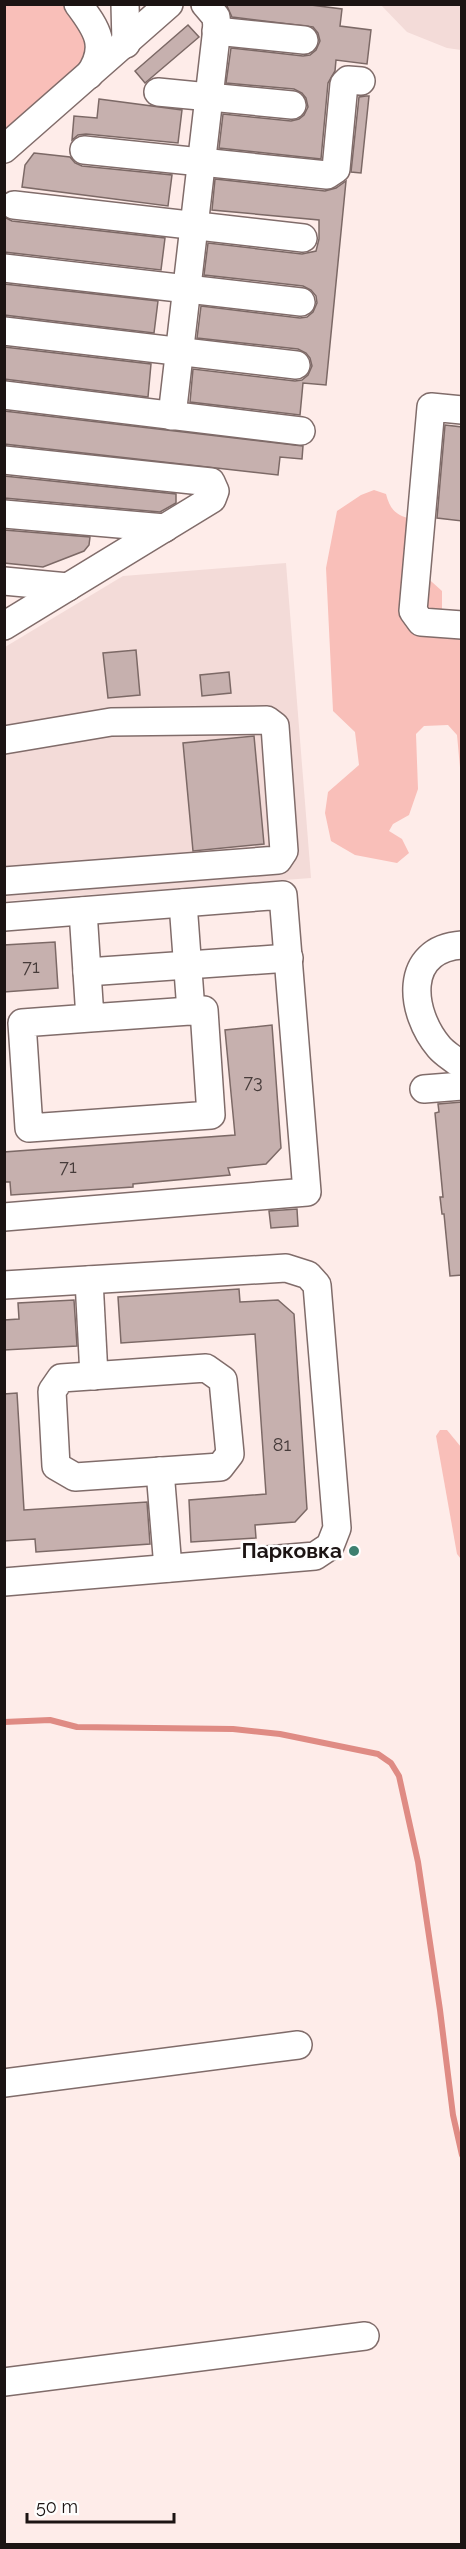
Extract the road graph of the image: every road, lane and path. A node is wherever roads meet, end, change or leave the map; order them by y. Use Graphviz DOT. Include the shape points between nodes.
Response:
graph roads {
  1 [pos="78,4"];
  2 [pos="125,4"];
  3 [pos="169,4"];
  4 [pos="205,4"];
  5 [pos="216,32"];
  6 [pos="304,40"];
  7 [pos="126,44"];
  8 [pos="84,81"];
  9 [pos="362,81"];
  10 [pos="158,92"];
  11 [pos="209,97"];
  12 [pos="292,105"];
  13 [pos="4,149"];
  14 [pos="84,150"];
  15 [pos="201,162"];
  16 [pos="14,205"];
  17 [pos="194,225"];
  18 [pos="303,238"];
  19 [pos="4,268"];
  20 [pos="186,289"];
  21 [pos="302,302"];
  22 [pos="4,331"];
  23 [pos="179,351"];
  24 [pos="296,365"];
  25 [pos="4,395"];
  26 [pos="462,410"];
  27 [pos="172,416"];
  28 [pos="301,431"];
  29 [pos="4,460"];
  30 [pos="4,514"];
  31 [pos="165,528"];
  32 [pos="4,581"];
  33 [pos="68,587"];
  34 [pos="462,625"];
  35 [pos="4,626"];
  36 [pos="4,740"];
  37 [pos="4,881"];
  38 [pos="183,903"];
  39 [pos="83,911"];
  40 [pos="4,917"];
  41 [pos="462,945"];
  42 [pos="289,958"];
  43 [pos="188,965"];
  44 [pos="87,972"];
  45 [pos="191,1011"];
  46 [pos="90,1018"];
  47 [pos="462,1062"];
  48 [pos="462,1086"];
  49 [pos="424,1089"];
  50 [pos="4,1217"];
  51 [pos="89,1280"];
  52 [pos="4,1285"];
  53 [pos="94,1376"];
  54 [pos="160,1471"];
  55 [pos="168,1568"];
  56 [pos="4,1582"];
  57 [pos="297,2045"];
  58 [pos="4,2083"];
  59 [pos="365,2336"];
  60 [pos="4,2382"];
  1 -- 8 [label="street" via="92,22 101,50 99,62"];
  2 -- 7 [label="street"];
  3 -- 7 [label="street"];
  4 -- 5 [label="street" via="216,17"];
  5 -- 6 [label="street"];
  5 -- 11 [label="street"];
  7 -- 8 [label="street"];
  8 -- 13 [label="street"];
  9 -- 15 [label="street" via="348,80 344,84 336,169 327,175"];
  10 -- 11 [label="street"];
  11 -- 12 [label="street"];
  11 -- 15 [label="street"];
  14 -- 15 [label="street"];
  15 -- 17 [label="street"];
  16 -- 17 [label="street"];
  17 -- 18 [label="street"];
  17 -- 20 [label="street"];
  19 -- 20 [label="street"];
  20 -- 21 [label="street"];
  20 -- 23 [label="street"];
  22 -- 23 [label="street"];
  23 -- 24 [label="street"];
  23 -- 27 [label="street"];
  25 -- 27 [label="street"];
  26 -- 34 [label="street" via="431,407 412,611 421,622"];
  27 -- 28 [label="street"];
  29 -- 31 [label="street" via="211,482 215,491 212,499"];
  30 -- 31 [label="street"];
  31 -- 33 [label="street"];
  32 -- 33 [label="street"];
  33 -- 35 [label="street"];
  36 -- 37 [label="street" via="111,722 267,720 275,726 284,851 278,860"];
  38 -- 39 [label="street"];
  38 -- 42 [label="street" via="283,895"];
  38 -- 43 [label="street"];
  39 -- 40 [label="street"];
  39 -- 44 [label="street"];
  41 -- 47 [label="street" via="435,952 424,964 417,979 416,997 422,1020 440,1049"];
  42 -- 43 [label="street"];
  42 -- 50 [label="street" via="307,1192"];
  43 -- 44 [label="street"];
  43 -- 45 [label="street"];
  44 -- 46 [label="street"];
  45 -- 46 [label="street"];
  45 -- 46 [label="street" via="204,1010 211,1115 29,1128 22,1023"];
  48 -- 49 [label="street"];
  51 -- 52 [label="street"];
  51 -- 53 [label="street"];
  51 -- 55 [label="street" via="286,1268 308,1275 317,1285 337,1528 330,1546 315,1556"];
  53 -- 54 [label="street" via="62,1378 52,1391 56,1466 75,1477"];
  53 -- 54 [label="street" via="206,1368 223,1380 230,1454 220,1467"];
  54 -- 55 [label="street"];
  55 -- 56 [label="street"];
  57 -- 58 [label="street"];
  59 -- 60 [label="street"];
}
